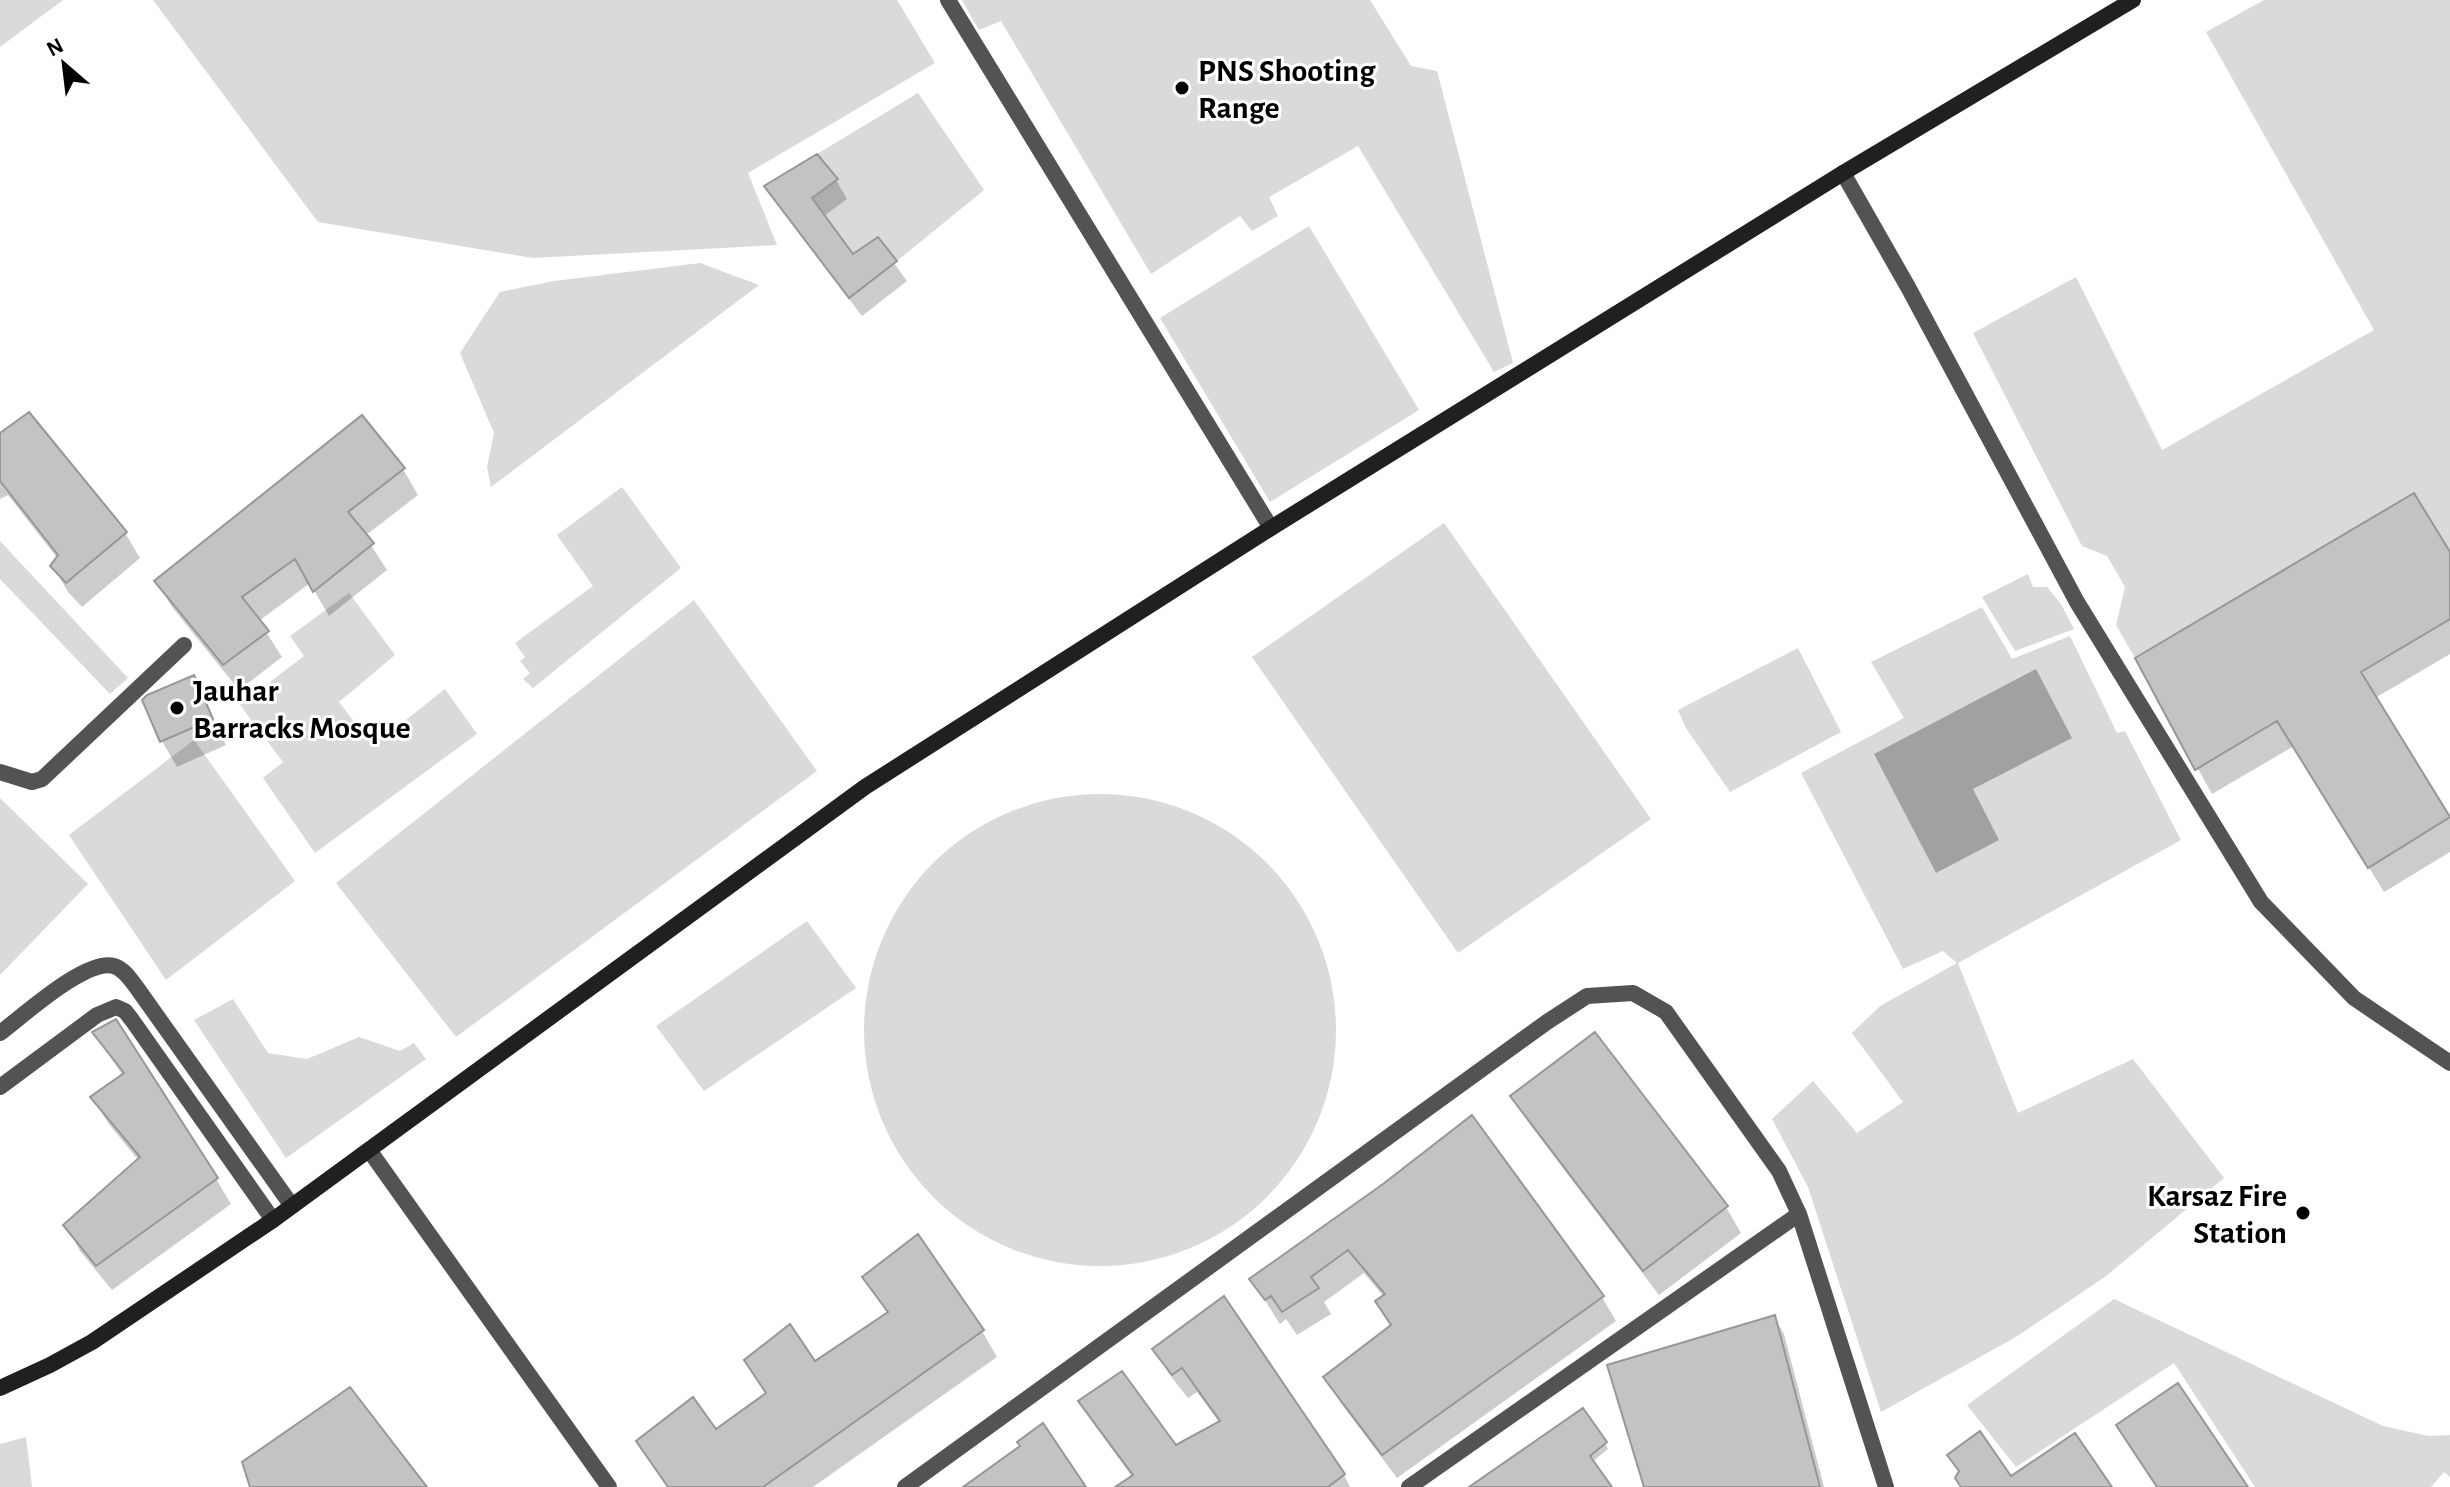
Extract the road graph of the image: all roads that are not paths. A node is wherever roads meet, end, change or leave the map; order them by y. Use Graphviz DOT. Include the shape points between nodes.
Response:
graph roads {
  1 [pos="948,0"];
  2 [pos="2133,0"];
  3 [pos="1843,173"];
  4 [pos="1271,528"];
  5 [pos="184,645"];
  6 [pos="0,772"];
  7 [pos="0,1033"];
  8 [pos="2450,1063"];
  9 [pos="0,1087"];
  10 [pos="369,1150"];
  11 [pos="292,1206"];
  12 [pos="1799,1214"];
  13 [pos="273,1220"];
  14 [pos="0,1388"];
  15 [pos="609,1487"];
  16 [pos="905,1487"];
  17 [pos="1409,1487"];
  18 [pos="1886,1487"];
  1 -- 4 [label="street"];
  2 -- 3 [label="street"];
  3 -- 4 [label="street"];
  3 -- 8 [label="street" via="2077,602 2261,902 2354,998"];
  4 -- 10 [label="street" via="865,787"];
  5 -- 6 [label="street" via="42,779 32,782"];
  7 -- 11 [label="street" via="83,972 114,966 137,988"];
  9 -- 13 [label="street" via="97,1015 116,1007 125,1011"];
  10 -- 11 [label="street"];
  10 -- 15 [label="street"];
  11 -- 13 [label="street"];
  12 -- 16 [label="street" via="1779,1171 1666,1012 1633,993 1587,996"];
  12 -- 17 [label="street"];
  12 -- 18 [label="street"];
  13 -- 14 [label="street" via="92,1342"];
}
